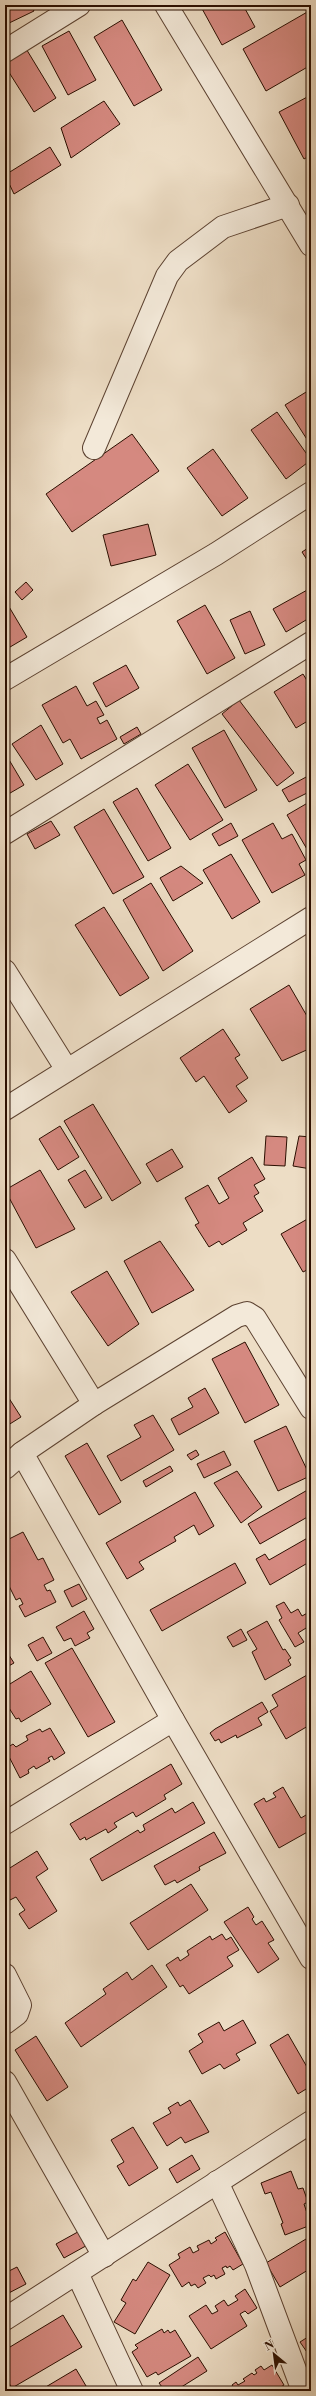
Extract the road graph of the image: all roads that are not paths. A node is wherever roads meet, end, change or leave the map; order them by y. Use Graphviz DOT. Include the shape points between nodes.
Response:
graph roads {
  1 [pos="79,5"];
  2 [pos="166,5"];
  3 [pos="5,51"];
  4 [pos="288,205"];
  5 [pos="311,245"];
  6 [pos="94,448"];
  7 [pos="311,493"];
  8 [pos="311,643"];
  9 [pos="5,678"];
  10 [pos="5,833"];
  11 [pos="311,918"];
  12 [pos="5,971"];
  13 [pos="67,1070"];
  14 [pos="5,1109"];
  15 [pos="5,1260"];
  16 [pos="94,1404"];
  17 [pos="311,1408"];
  18 [pos="22,1453"];
  19 [pos="5,1468"];
  20 [pos="173,1720"];
  21 [pos="5,1823"];
  22 [pos="311,1958"];
  23 [pos="5,1975"];
  24 [pos="5,2024"];
  25 [pos="5,2082"];
  26 [pos="311,2122"];
  27 [pos="217,2182"];
  28 [pos="104,2256"];
  29 [pos="77,2273"];
  30 [pos="5,2319"];
  31 [pos="132,2391"];
  32 [pos="304,2391"];
  1 -- 3 [label="street"];
  2 -- 4 [label="street"];
  4 -- 5 [label="street"];
  4 -- 6 [label="street" via="223,227 178,261 168,276"];
  7 -- 9 [label="street" via="216,554"];
  8 -- 10 [label="street"];
  11 -- 13 [label="street"];
  12 -- 13 [label="street"];
  13 -- 14 [label="street"];
  15 -- 16 [label="street"];
  16 -- 17 [label="street" via="237,1316 247,1314 255,1318"];
  16 -- 18 [label="street"];
  18 -- 19 [label="street"];
  18 -- 20 [label="street"];
  20 -- 21 [label="street"];
  20 -- 22 [label="street"];
  23 -- 24 [label="street" via="17,1994 20,2005 17,2014"];
  25 -- 28 [label="street"];
  26 -- 27 [label="street"];
  27 -- 28 [label="street"];
  27 -- 32 [label="street" via="256,2265"];
  28 -- 29 [label="street"];
  29 -- 30 [label="street"];
  29 -- 31 [label="street"];
}
